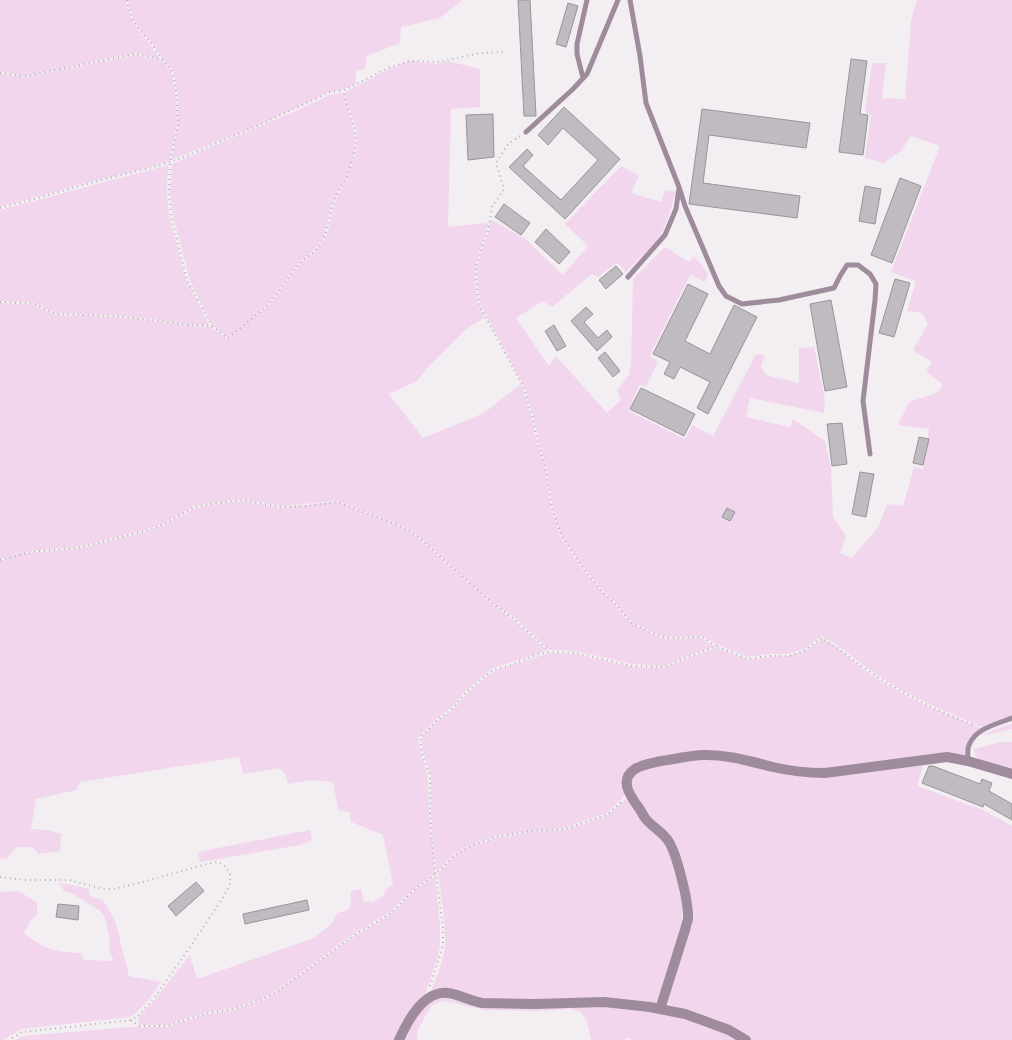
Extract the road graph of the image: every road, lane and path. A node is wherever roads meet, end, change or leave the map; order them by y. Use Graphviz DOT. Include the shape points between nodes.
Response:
graph roads {
  1 [pos="127,0"];
  2 [pos="587,0"];
  3 [pos="618,0"];
  4 [pos="630,0"];
  5 [pos="503,52"];
  6 [pos="162,60"];
  7 [pos="0,73"];
  8 [pos="583,78"];
  9 [pos="344,90"];
  10 [pos="526,132"];
  11 [pos="170,162"];
  12 [pos="679,187"];
  13 [pos="0,208"];
  14 [pos="628,277"];
  15 [pos="0,302"];
  16 [pos="212,326"];
  17 [pos="870,454"];
  18 [pos="0,560"];
  19 [pos="718,647"];
  20 [pos="549,652"];
  21 [pos="1012,718"];
  22 [pos="983,728"];
  23 [pos="968,760"];
  24 [pos="1012,774"];
  25 [pos="629,794"];
  26 [pos="436,874"];
  27 [pos="0,877"];
  28 [pos="427,999"];
  29 [pos="660,1009"];
  30 [pos="131,1020"];
  31 [pos="10,1040"];
  32 [pos="399,1040"];
  33 [pos="746,1040"];
  1 -- 6 [label="path" via="133,21"];
  2 -- 8 [label="lane" via="577,44"];
  3 -- 8 [label="lane"];
  4 -- 12 [label="lane" via="646,103"];
  5 -- 9 [label="path" via="437,62 410,60"];
  6 -- 7 [label="path" via="134,54 26,76"];
  6 -- 11 [label="path" via="172,70 176,90 178,125"];
  8 -- 10 [label="lane"];
  9 -- 11 [label="path" via="330,92"];
  9 -- 16 [label="path" via="356,140 325,236 265,308 228,338"];
  10 -- 19 [label="path" via="509,143 496,163 504,190 492,207 488,232 476,266 477,291 480,307 523,386 562,538 602,592 633,624 667,638 702,637"];
  11 -- 13 [label="path"];
  11 -- 16 [label="path" via="169,192 175,234 187,280"];
  12 -- 14 [label="lane" via="676,209 665,235"];
  12 -- 17 [label="lane" via="719,286 726,296 742,304 834,288 847,266 858,265 870,274 876,284 863,401"];
  15 -- 16 [label="path" via="34,304 56,314"];
  18 -- 20 [label="path" via="31,552 82,547 145,531 194,507 217,503 241,500 281,507 337,502 400,526 417,536"];
  19 -- 20 [label="path" via="663,668 632,666 576,653"];
  19 -- 22 [label="path" via="748,659 788,656 804,651 821,638 900,691"];
  20 -- 26 [label="path" via="494,670 468,690 420,738 430,776"];
  21 -- 22 [label="lane"];
  22 -- 23 [label="lane" via="969,744"];
  23 -- 24 [label="street"];
  23 -- 25 [label="street" via="947,757 812,773 730,756 701,755 636,768 628,780"];
  25 -- 26 [label="path" via="608,814 574,826 496,837 471,846 454,856"];
  25 -- 29 [label="street" via="645,818 670,843 686,900 688,918"];
  26 -- 28 [label="path" via="442,944"];
  26 -- 30 [label="path" via="391,913 260,1000 166,1026 138,1026"];
  27 -- 30 [label="path" via="69,880 113,889 218,862 226,867 230,884 224,896 154,998"];
  28 -- 29 [label="street" via="448,993 482,1003 604,1002"];
  28 -- 32 [label="street"];
  29 -- 33 [label="street" via="702,1020"];
  30 -- 31 [label="path" via="22,1032"];
}
